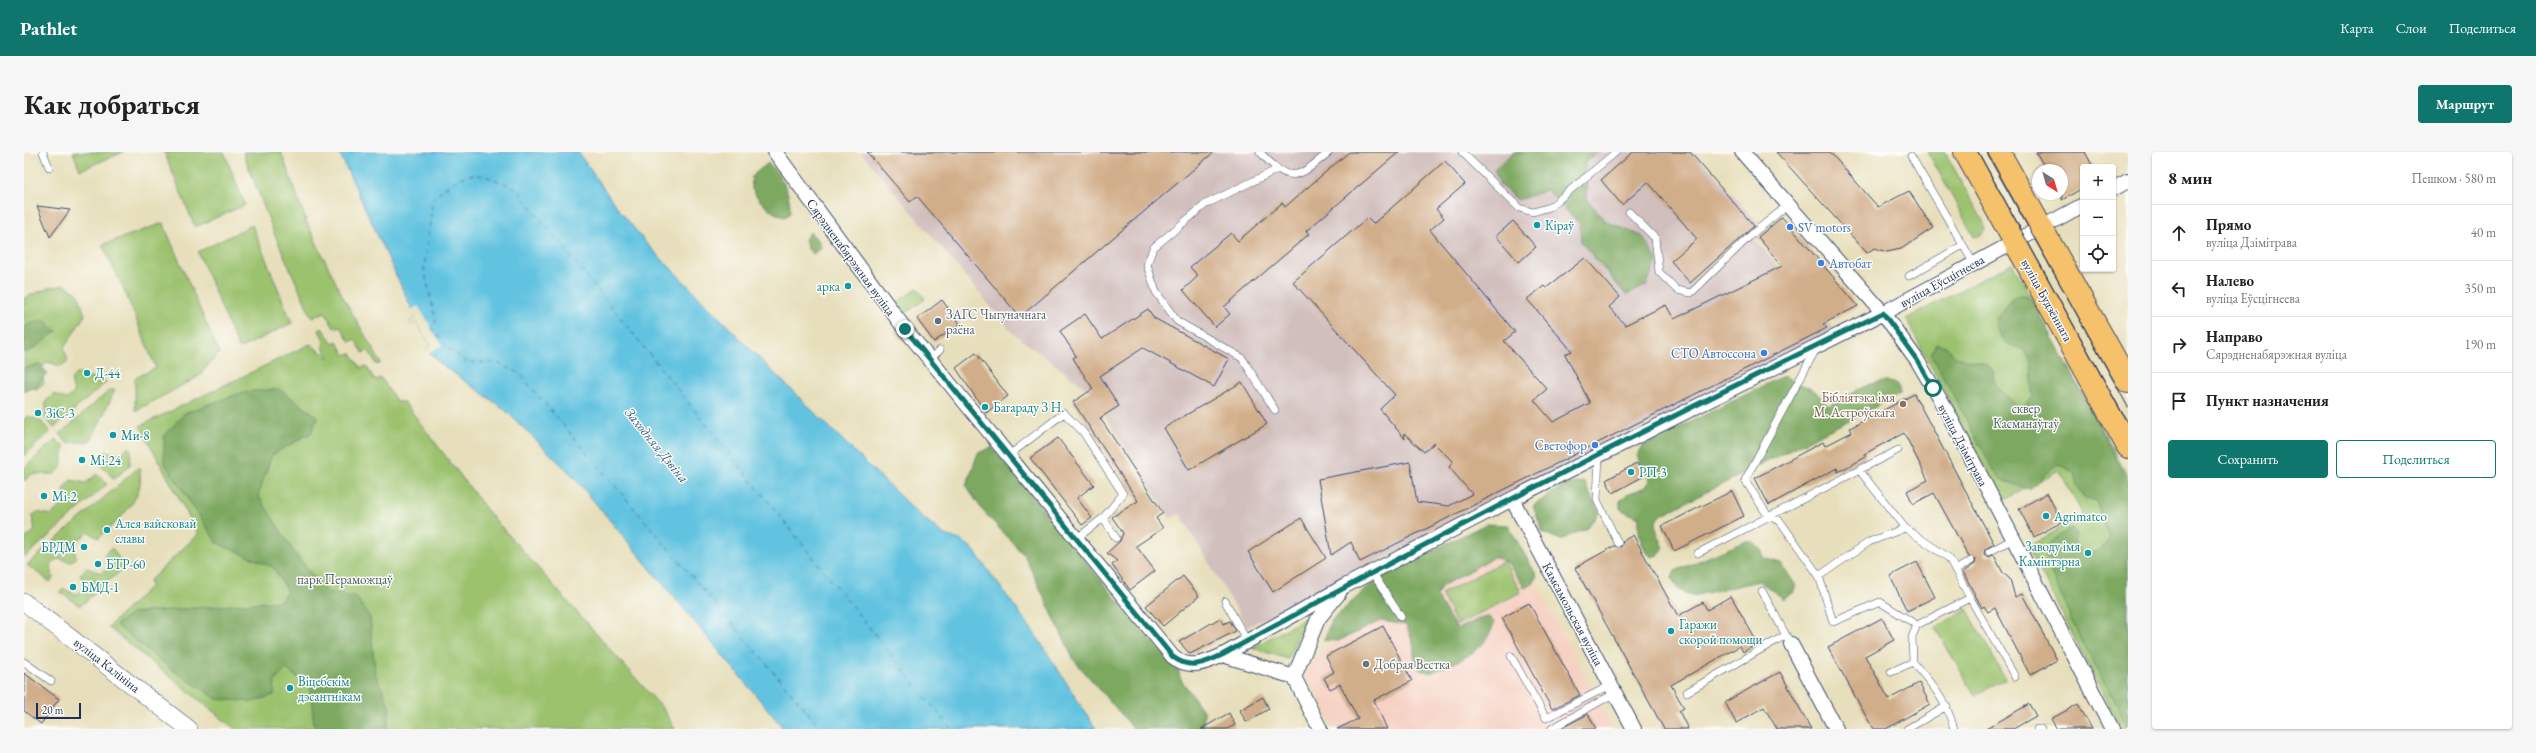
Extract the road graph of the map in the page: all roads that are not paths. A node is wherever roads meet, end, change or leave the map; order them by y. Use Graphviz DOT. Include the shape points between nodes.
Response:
graph roads {
  1 [pos="43,152"];
  2 [pos="774,152"];
  3 [pos="1260,152"];
  4 [pos="1329,152"];
  5 [pos="1462,152"];
  6 [pos="1616,152"];
  7 [pos="1742,152"];
  8 [pos="1965,152"];
  9 [pos="1999,152"];
  10 [pos="1911,156"];
  11 [pos="49,167"];
  12 [pos="1276,170"];
  13 [pos="2128,181"];
  14 [pos="2116,187"];
  15 [pos="1788,205"];
  16 [pos="2080,207"];
  17 [pos="1629,212"];
  18 [pos="2027,235"];
  19 [pos="1963,245"];
  20 [pos="1974,264"];
  21 [pos="1910,276"];
  22 [pos="1883,313"];
  23 [pos="1818,345"];
  24 [pos="940,350"];
  25 [pos="929,360"];
  26 [pos="2128,382"];
  27 [pos="1275,410"];
  28 [pos="2128,447"];
  29 [pos="1898,450"];
  30 [pos="1599,455"];
  31 [pos="1008,456"];
  32 [pos="1860,471"];
  33 [pos="1512,499"];
  34 [pos="1768,516"];
  35 [pos="1102,518"];
  36 [pos="1905,528"];
  37 [pos="1116,538"];
  38 [pos="1076,539"];
  39 [pos="2013,539"];
  40 [pos="1618,543"];
  41 [pos="1989,552"];
  42 [pos="1698,554"];
  43 [pos="1971,561"];
  44 [pos="1955,570"];
  45 [pos="1372,572"];
  46 [pos="1819,576"];
  47 [pos="1345,586"];
  48 [pos="1762,591"];
  49 [pos="1970,598"];
  50 [pos="1225,601"];
  51 [pos="24,602"];
  52 [pos="1401,617"];
  53 [pos="1917,625"];
  54 [pos="1788,640"];
  55 [pos="1247,641"];
  56 [pos="1222,655"];
  57 [pos="1511,656"];
  58 [pos="1173,657"];
  59 [pos="24,662"];
  60 [pos="1913,662"];
  61 [pos="1891,672"];
  62 [pos="1294,677"];
  63 [pos="2015,677"];
  64 [pos="51,681"];
  65 [pos="1613,689"];
  66 [pos="1687,692"];
  67 [pos="1947,706"];
  68 [pos="189,729"];
  69 [pos="1320,729"];
  70 [pos="1551,729"];
  71 [pos="1634,729"];
  72 [pos="1836,729"];
  73 [pos="1907,729"];
  74 [pos="1954,729"];
  75 [pos="2037,729"];
  76 [pos="2040,729"];
  77 [pos="2112,729"];
  1 -- 11 [label="lane"];
  2 -- 25 [label="street, Сярэдненабярэжная вуліца"];
  3 -- 12 [label="lane"];
  4 -- 12 [label="lane" via="1307,171 1290,175"];
  5 -- 6 [label="lane" via="1518,208 1533,212 1550,207"];
  7 -- 15 [label="street, вуліца Дзімітрава"];
  8 -- 18 [label="main road, вуліца Будзённага"];
  9 -- 18 [label="main road, вуліца Будзённага"];
  10 -- 19 [label="lane"];
  12 -- 27 [label="lane" via="1206,204 1152,248 1147,265 1156,292 1177,321 1242,358"];
  13 -- 14 [label="street"];
  15 -- 17 [label="lane" via="1752,234 1691,293 1677,290 1659,272 1655,238"];
  15 -- 22 [label="street, вуліца Дзімітрава"];
  16 -- 18 [label="street, вуліца Еўсцігнеева"];
  18 -- 20 [label="street, вуліца Еўсцігнеева"];
  18 -- 26 [label="main road, вуліца Будзённага"];
  18 -- 28 [label="main road, вуліца Будзённага"];
  19 -- 20 [label="lane"];
  19 -- 21 [label="lane"];
  20 -- 22 [label="street, вуліца Еўсцігнеева"];
  22 -- 23 [label="street, вуліца Еўсцігнеева"];
  22 -- 39 [label="street, вуліца Дзімітрава" via="1917,360"];
  23 -- 30 [label="street, вуліца Еўсцігнеева"];
  23 -- 34 [label="lane" via="1744,480"];
  24 -- 25 [label="lane"];
  25 -- 31 [label="street, Сярэдненабярэжная вуліца"];
  29 -- 32 [label="lane"];
  30 -- 33 [label="street, вуліца Еўсцігнеева"];
  30 -- 40 [label="lane" via="1597,500"];
  31 -- 35 [label="lane" via="1064,413 1083,432 1123,494"];
  31 -- 38 [label="street, Сярэдненабярэжная вуліца"];
  32 -- 34 [label="lane"];
  32 -- 36 [label="lane"];
  33 -- 45 [label="street, вуліца Еўсцігнеева"];
  33 -- 65 [label="street, Камсамольская вуліца"];
  34 -- 42 [label="lane"];
  34 -- 46 [label="lane" via="1780,521"];
  35 -- 37 [label="lane"];
  35 -- 38 [label="lane"];
  36 -- 44 [label="lane" via="1949,558"];
  36 -- 46 [label="lane" via="1868,542"];
  38 -- 58 [label="street, Сярэдненабярэжная вуліца"];
  39 -- 41 [label="lane"];
  39 -- 77 [label="street, вуліца Дзімітрава"];
  43 -- 44 [label="lane"];
  44 -- 49 [label="lane"];
  45 -- 47 [label="street, вуліца Еўсцігнеева"];
  45 -- 52 [label="lane"];
  46 -- 53 [label="lane" via="1833,622 1880,602"];
  47 -- 55 [label="street, вуліца Еўсцігнеева"];
  47 -- 62 [label="street" via="1318,619"];
  48 -- 54 [label="lane"];
  49 -- 53 [label="lane"];
  49 -- 63 [label="lane"];
  50 -- 55 [label="lane"];
  51 -- 68 [label="street, вуліца Калініна"];
  53 -- 60 [label="lane" via="1912,637"];
  54 -- 66 [label="lane"];
  54 -- 72 [label="street"];
  55 -- 56 [label="street, вуліца Еўсцігнеева"];
  56 -- 58 [label="street, вуліца Еўсцігнеева" via="1202,664 1182,664"];
  56 -- 62 [label="street"];
  57 -- 65 [label="lane" via="1546,718"];
  59 -- 64 [label="lane"];
  60 -- 61 [label="lane"];
  60 -- 67 [label="lane" via="1935,687"];
  62 -- 69 [label="street"];
  65 -- 70 [label="lane"];
  65 -- 71 [label="street, Камсамольская вуліца"];
  67 -- 73 [label="lane"];
  67 -- 74 [label="lane"];
  75 -- 76 [label="lane"];
}
